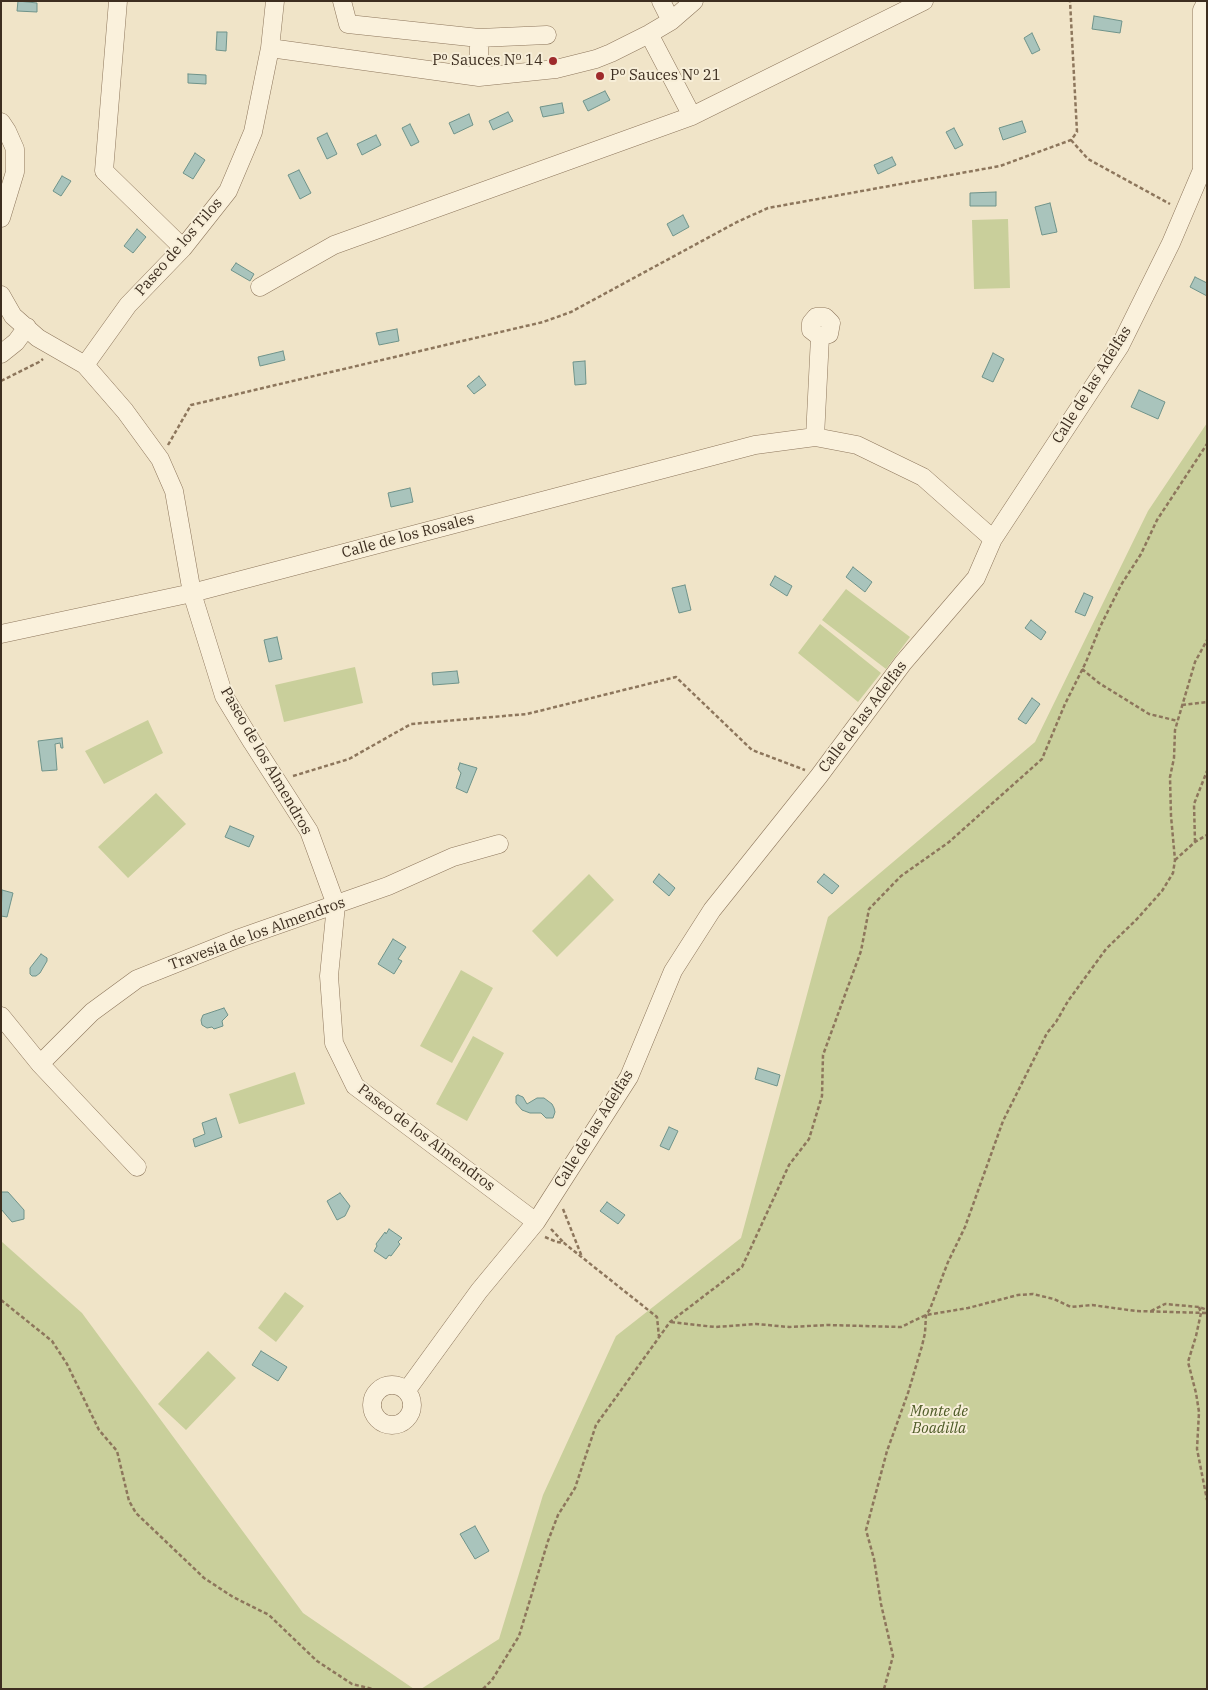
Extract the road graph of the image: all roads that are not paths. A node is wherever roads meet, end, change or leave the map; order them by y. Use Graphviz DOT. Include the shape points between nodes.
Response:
graph roads {
  1 [pos="118,1"];
  2 [pos="275,1"];
  3 [pos="342,1"];
  4 [pos="661,1"];
  5 [pos="694,1"];
  6 [pos="924,1"];
  7 [pos="1206,1"];
  8 [pos="671,21"];
  9 [pos="649,34"];
  10 [pos="547,35"];
  11 [pos="479,38"];
  12 [pos="270,48"];
  13 [pos="479,77"];
  14 [pos="692,116"];
  15 [pos="1,122"];
  16 [pos="1,218"];
  17 [pos="183,248"];
  18 [pos="260,287"];
  19 [pos="1,295"];
  20 [pos="27,327"];
  21 [pos="820,337"];
  22 [pos="1,354"];
  23 [pos="85,365"];
  24 [pos="815,437"];
  25 [pos="993,539"];
  26 [pos="192,593"];
  27 [pos="1,634"];
  28 [pos="499,844"];
  29 [pos="336,905"];
  30 [pos="1,1016"];
  31 [pos="40,1064"];
  32 [pos="137,1167"];
  33 [pos="535,1223"];
  34 [pos="407,1390"];
  1 -- 17 [label="street" via="104,171"];
  2 -- 12 [label="street, Paseo de los Tilos"];
  3 -- 11 [label="street" via="348,24"];
  4 -- 8 [label="street"];
  5 -- 8 [label="street"];
  6 -- 14 [label="street"];
  7 -- 25 [label="street, Calle de las Adelfas" via="1202,10 1202,170 1120,346"];
  8 -- 9 [label="street"];
  9 -- 13 [label="street" via="596,59 556,69"];
  9 -- 14 [label="street"];
  10 -- 11 [label="street"];
  11 -- 13 [label="street"];
  12 -- 13 [label="street"];
  12 -- 17 [label="street, Paseo de los Tilos" via="253,132 228,192"];
  14 -- 18 [label="street" via="334,245"];
  15 -- 16 [label="street" via="15,149 15,172"];
  17 -- 23 [label="street, Paseo de los Tilos" via="128,305"];
  19 -- 20 [label="street, Paseo de los Almendros" via="13,316"];
  20 -- 22 [label="street"];
  20 -- 23 [label="street, Paseo de los Almendros" via="38,338"];
  21 -- 24 [label="street"];
  23 -- 26 [label="street, Paseo de los Almendros" via="125,411 160,459 174,491"];
  24 -- 25 [label="street, Calle de los Rosales" via="856,444 923,477"];
  24 -- 26 [label="street, Calle de los Rosales" via="756,445"];
  25 -- 33 [label="street, Calle de las Adelfas" via="976,578 903,663 819,776 712,910 673,971 630,1077"];
  26 -- 27 [label="street, Calle de los Rosales"];
  26 -- 29 [label="street, Paseo de los Almendros" via="224,696 309,831"];
  28 -- 29 [label="street, Travesía de los Almendros" via="453,857"];
  29 -- 31 [label="street, Travesía de los Almendros" via="237,939 137,979 92,1012"];
  29 -- 33 [label="street, Paseo de los Almendros" via="329,976 334,1043 355,1086"];
  30 -- 31 [label="street"];
  31 -- 32 [label="street"];
  33 -- 34 [label="street, Calle de las Adelfas" via="478,1291"];
}
